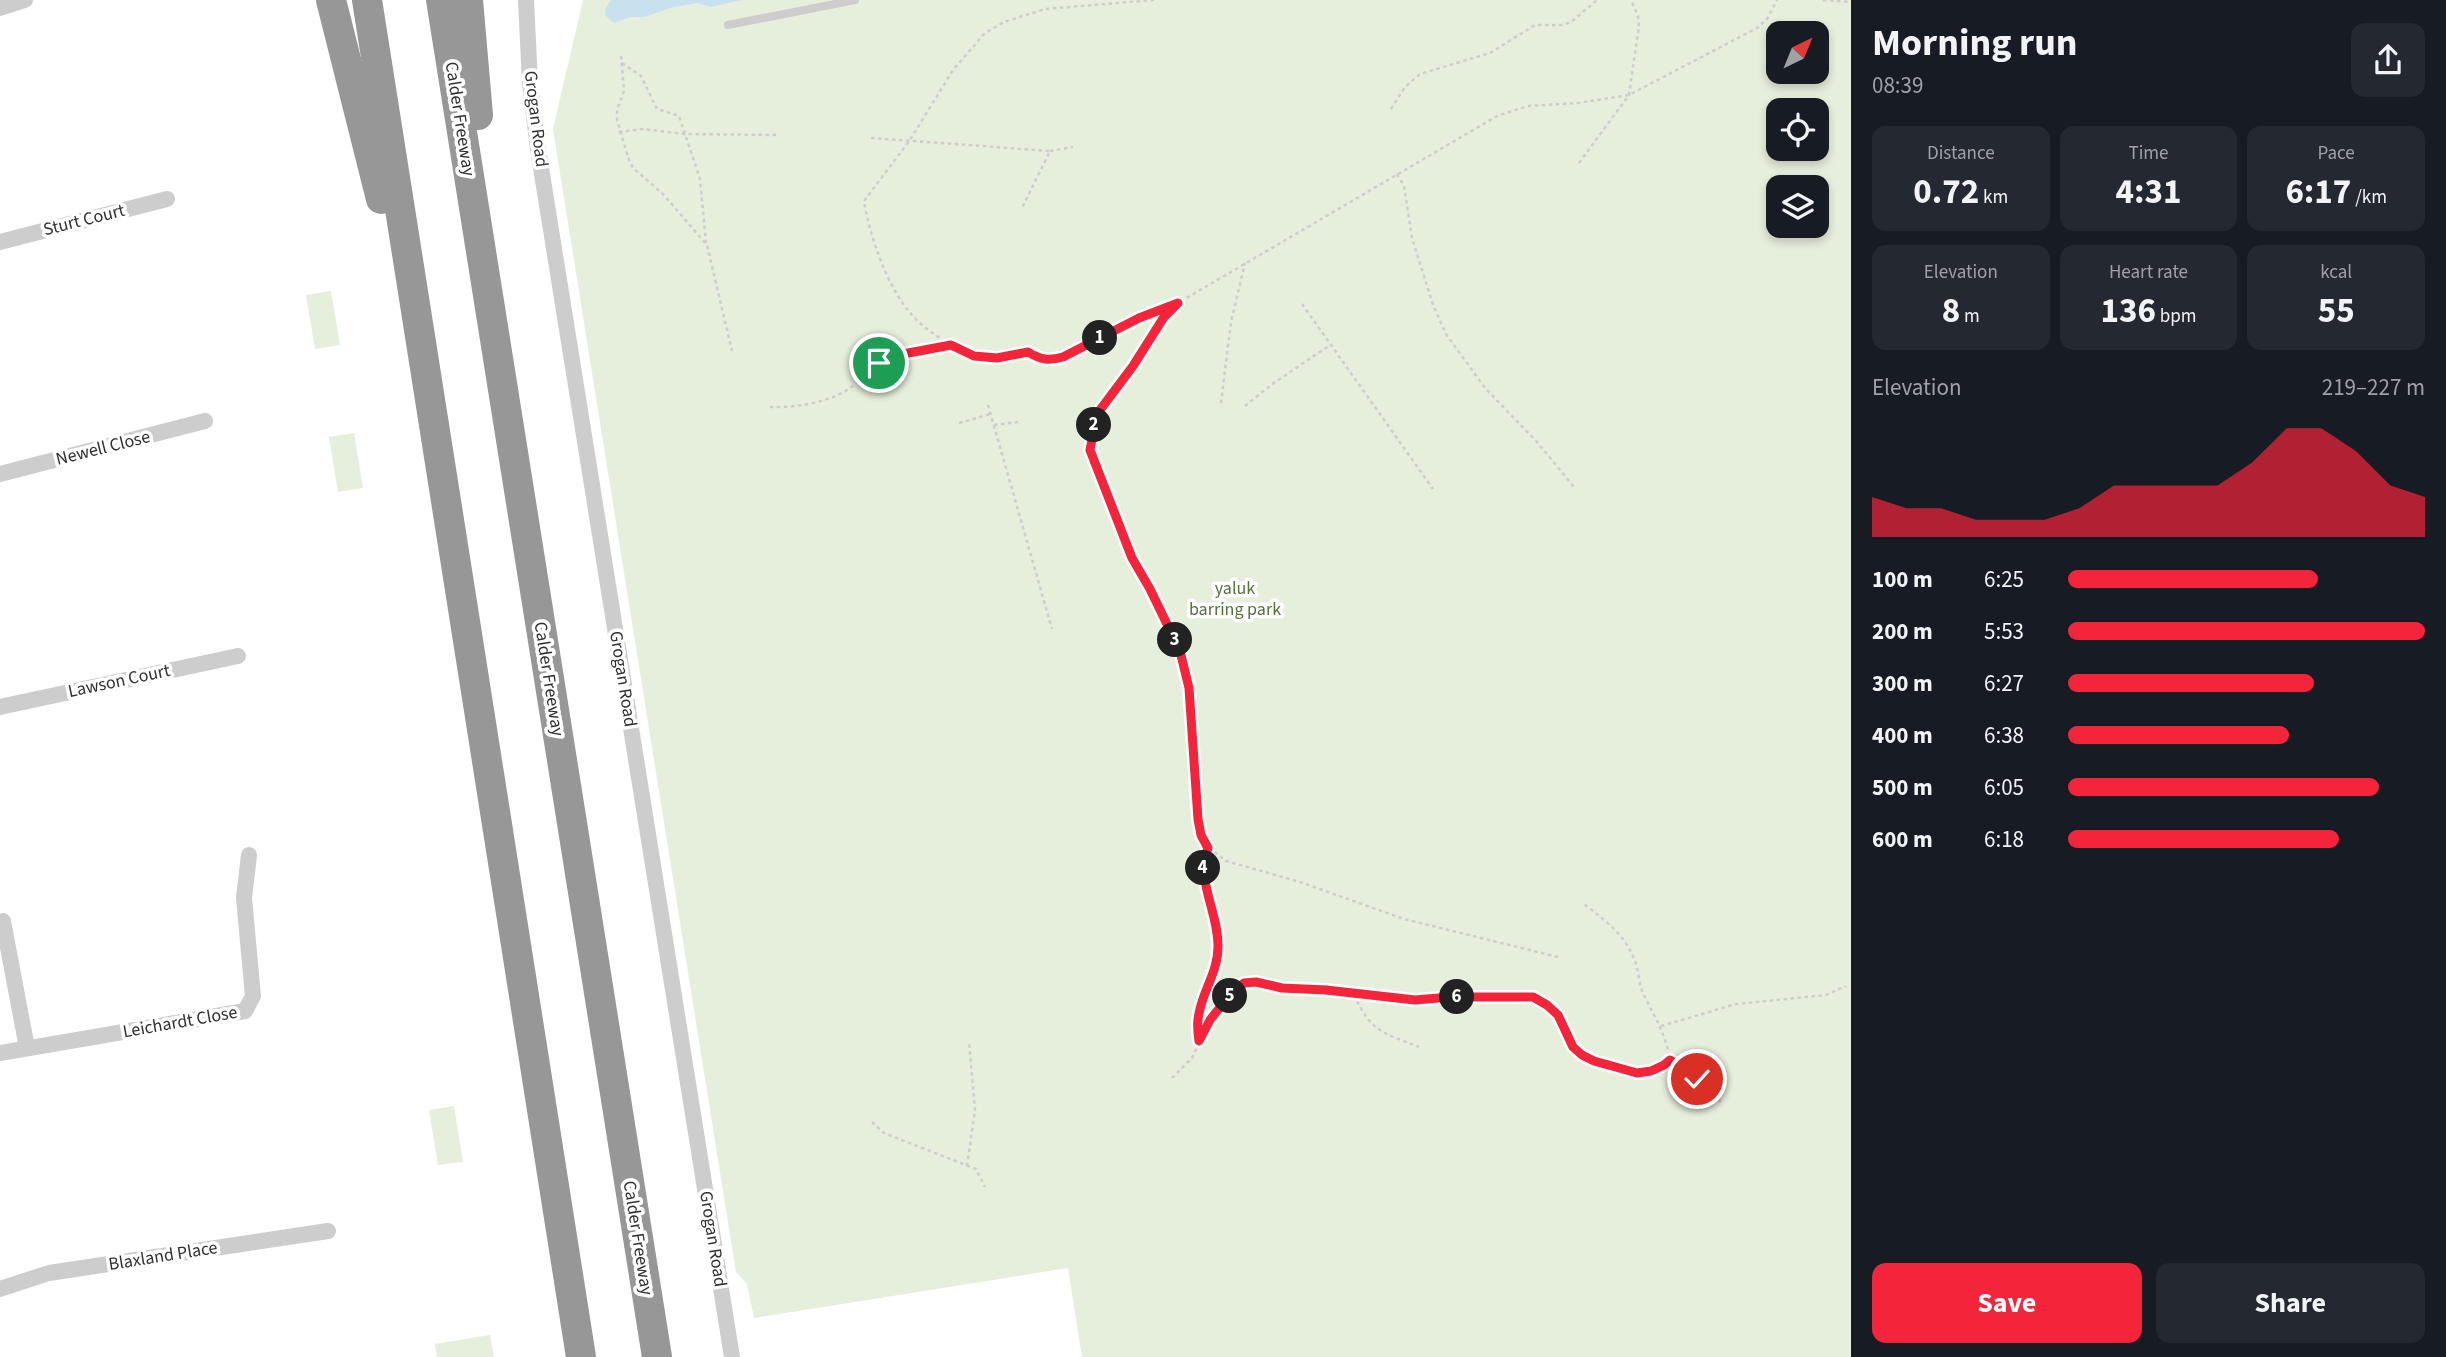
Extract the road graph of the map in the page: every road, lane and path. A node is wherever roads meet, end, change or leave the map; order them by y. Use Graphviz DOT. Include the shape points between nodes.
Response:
graph roads {
  1 [pos="25,0"];
  2 [pos="331,0"];
  3 [pos="367,0"];
  4 [pos="441,0"];
  5 [pos="468,0"];
  6 [pos="526,0"];
  7 [pos="855,0"];
  8 [pos="1154,0"];
  9 [pos="1597,0"];
  10 [pos="1631,0"];
  11 [pos="1777,0"];
  12 [pos="1823,0"];
  13 [pos="1851,2"];
  14 [pos="0,8"];
  15 [pos="728,25"];
  16 [pos="621,56"];
  17 [pos="622,63"];
  18 [pos="1629,95"];
  19 [pos="1391,110"];
  20 [pos="619,132"];
  21 [pos="685,134"];
  22 [pos="776,135"];
  23 [pos="871,138"];
  24 [pos="910,140"];
  25 [pos="1073,147"];
  26 [pos="1050,152"];
  27 [pos="1579,163"];
  28 [pos="1397,174"];
  29 [pos="167,199"];
  30 [pos="1021,210"];
  31 [pos="0,242"];
  32 [pos="706,245"];
  33 [pos="1245,263"];
  34 [pos="1178,303"];
  35 [pos="1302,303"];
  36 [pos="951,345"];
  37 [pos="1331,345"];
  38 [pos="732,351"];
  39 [pos="1221,403"];
  40 [pos="989,405"];
  41 [pos="1245,406"];
  42 [pos="771,407"];
  43 [pos="991,414"];
  44 [pos="205,421"];
  45 [pos="1018,422"];
  46 [pos="958,423"];
  47 [pos="994,425"];
  48 [pos="439,456"];
  49 [pos="0,474"];
  50 [pos="1574,487"];
  51 [pos="1433,489"];
  52 [pos="1052,629"];
  53 [pos="238,656"];
  54 [pos="0,707"];
  55 [pos="569,805"];
  56 [pos="1208,848"];
  57 [pos="249,855"];
  58 [pos="1584,904"];
  59 [pos="3,921"];
  60 [pos="1558,957"];
  61 [pos="1846,986"];
  62 [pos="1354,995"];
  63 [pos="1661,1026"];
  64 [pos="969,1041"];
  65 [pos="1199,1041"];
  66 [pos="1419,1047"];
  67 [pos="27,1048"];
  68 [pos="0,1053"];
  69 [pos="1670,1060"];
  70 [pos="1172,1078"];
  71 [pos="1721,1102"];
  72 [pos="872,1122"];
  73 [pos="967,1166"];
  74 [pos="985,1187"];
  75 [pos="328,1231"];
  76 [pos="0,1289"];
  77 [pos="581,1357"];
  78 [pos="657,1357"];
  79 [pos="732,1357"];
  1 -- 14 [label="street"];
  2 -- 48 [label="highway"];
  3 -- 48 [label="highway"];
  4 -- 55 [label="highway, Calder Freeway"];
  5 -- 55 [label="highway" via="483,176"];
  6 -- 79 [label="street, Grogan Road" via="538,149"];
  7 -- 15 [label="lane"];
  8 -- 24 [label="path" via="1045,9 994,27 961,60"];
  9 -- 19 [label="path" via="1571,22 1535,25 1490,53 1420,74 1405,87"];
  10 -- 18 [label="path" via="1639,26"];
  11 -- 18 [label="path" via="1757,28"];
  12 -- 13 [label="path"];
  16 -- 17 [label="path"];
  17 -- 20 [label="path"];
  17 -- 21 [label="path" via="641,76 657,109 679,116"];
  18 -- 27 [label="path"];
  18 -- 28 [label="path" via="1515,109"];
  20 -- 21 [label="path" via="642,129"];
  20 -- 32 [label="path" via="633,168 662,192"];
  21 -- 22 [label="path"];
  21 -- 32 [label="path" via="700,179"];
  23 -- 24 [label="path"];
  24 -- 26 [label="path"];
  24 -- 36 [label="path" via="863,201 883,262 911,315"];
  25 -- 26 [label="path"];
  26 -- 30 [label="path"];
  28 -- 33 [label="path"];
  28 -- 50 [label="path" via="1404,186 1412,238 1446,334 1485,388"];
  29 -- 31 [label="street, Sturt Court"];
  32 -- 38 [label="path"];
  33 -- 34 [label="path"];
  33 -- 39 [label="path" via="1231,322"];
  34 -- 36 [label="path" via="1050,360 1028,352 997,358 974,356"];
  34 -- 56 [label="path" via="1097,414 1090,450 1132,558 1180,651 1189,688 1198,819"];
  35 -- 37 [label="path"];
  36 -- 42 [label="path" via="879,363 848,390 832,396 795,408"];
  37 -- 41 [label="path"];
  37 -- 51 [label="path"];
  40 -- 43 [label="path"];
  43 -- 46 [label="path"];
  43 -- 47 [label="path"];
  44 -- 49 [label="street, Newell Close"];
  45 -- 47 [label="path"];
  47 -- 52 [label="path"];
  48 -- 77 [label="highway"];
  53 -- 54 [label="street, Lawson Court"];
  55 -- 78 [label="highway, Calder Freeway"];
  56 -- 60 [label="path" via="1248,869 1405,919"];
  56 -- 65 [label="path" via="1204,878 1219,946 1216,970 1198,1019"];
  57 -- 67 [label="street, Leichardt Close" via="244,898 253,996 245,1011"];
  58 -- 63 [label="path" via="1623,938 1636,964 1642,992"];
  59 -- 67 [label="street"];
  61 -- 63 [label="path" via="1826,996 1736,1004"];
  62 -- 65 [label="path" via="1244,983 1210,1020"];
  62 -- 66 [label="path" via="1367,1019 1380,1031"];
  62 -- 69 [label="path" via="1415,1000 1533,997 1558,1015 1573,1047 1594,1061 1637,1073"];
  63 -- 69 [label="path"];
  64 -- 73 [label="path" via="975,1110"];
  65 -- 70 [label="path" via="1192,1058"];
  67 -- 68 [label="street, Leichardt Close"];
  69 -- 71 [label="path"];
  72 -- 73 [label="path" via="884,1133"];
  73 -- 74 [label="path" via="976,1169"];
  75 -- 76 [label="street, Blaxland Place" via="49,1273"];
}
